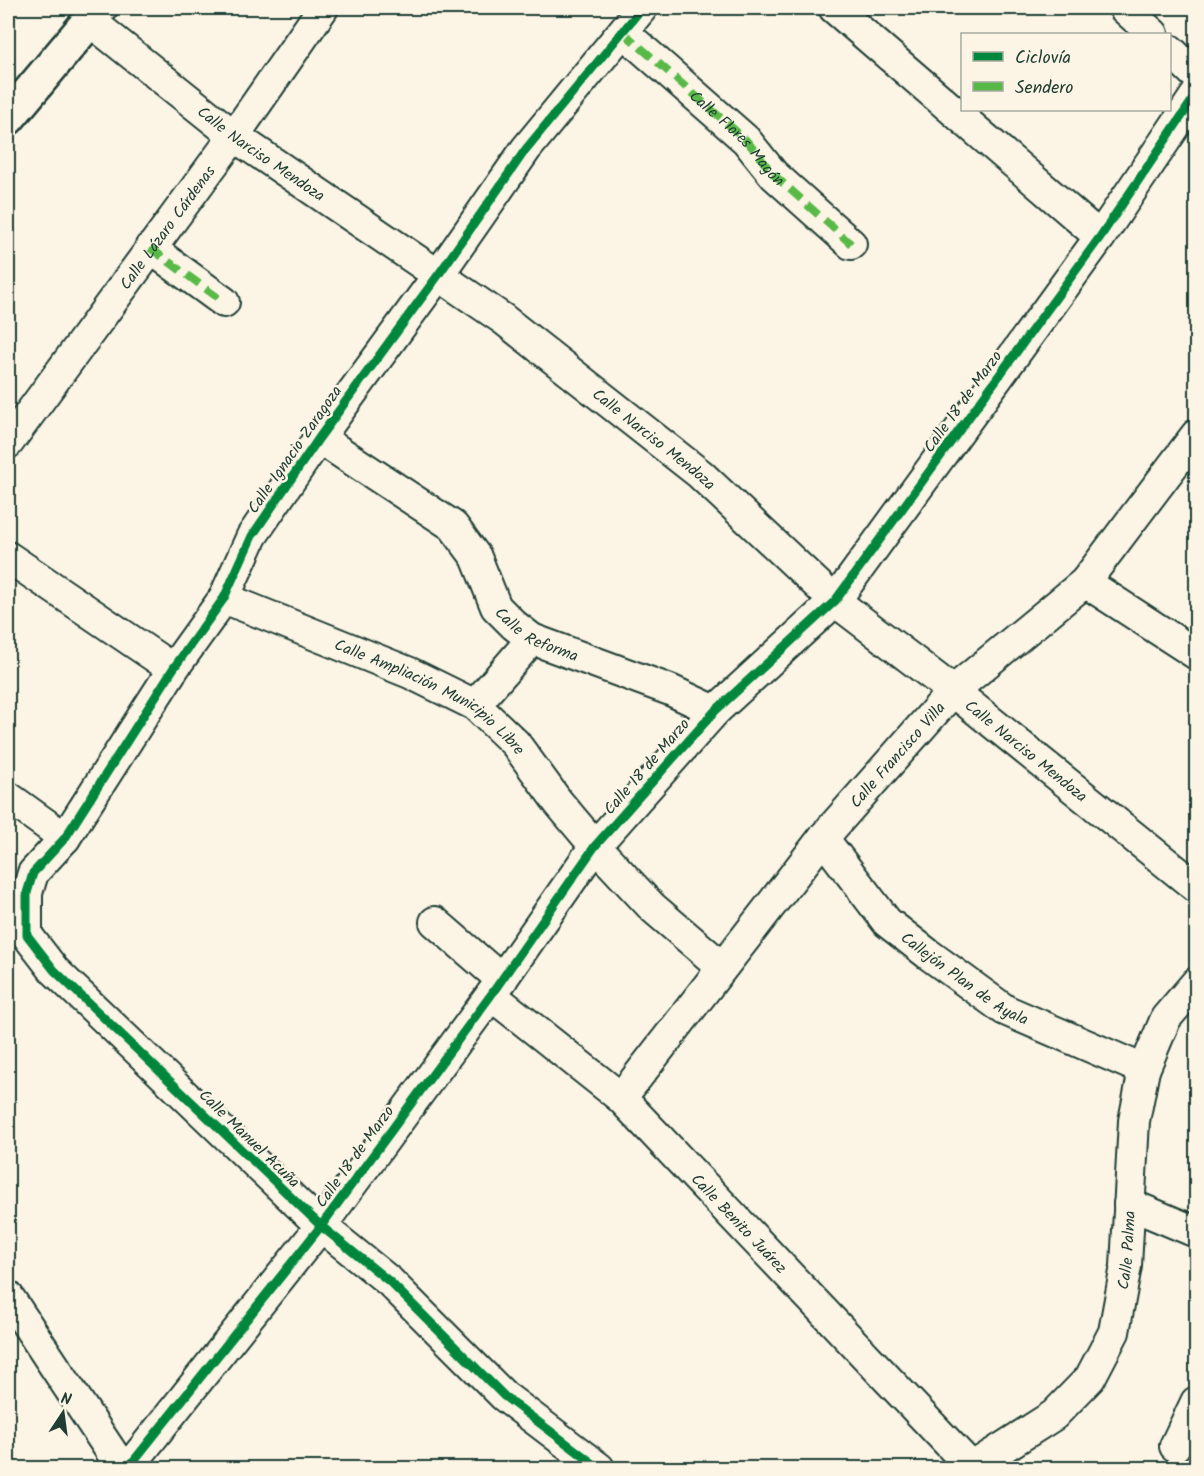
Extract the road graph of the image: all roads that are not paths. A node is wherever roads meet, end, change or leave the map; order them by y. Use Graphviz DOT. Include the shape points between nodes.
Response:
graph roads {
  1 [pos="324,8"];
  2 [pos="642,8"];
  3 [pos="834,8"];
  4 [pos="1124,8"];
  5 [pos="94,14"];
  6 [pos="623,32"];
  7 [pos="1152,33"];
  8 [pos="1171,51"];
  9 [pos="1197,75"];
  10 [pos="1197,95"];
  11 [pos="8,118"];
  12 [pos="234,136"];
  13 [pos="1100,237"];
  14 [pos="851,244"];
  15 [pos="150,248"];
  16 [pos="439,274"];
  17 [pos="224,302"];
  18 [pos="1197,435"];
  19 [pos="319,438"];
  20 [pos="8,443"];
  21 [pos="8,557"];
  22 [pos="1086,582"];
  23 [pos="224,598"];
  24 [pos="835,601"];
  25 [pos="532,639"];
  26 [pos="1197,654"];
  27 [pos="173,669"];
  28 [pos="952,691"];
  29 [pos="476,705"];
  30 [pos="715,711"];
  31 [pos="8,797"];
  32 [pos="64,838"];
  33 [pos="823,838"];
  34 [pos="595,846"];
  35 [pos="1197,887"];
  36 [pos="435,922"];
  37 [pos="27,935"];
  38 [pos="722,967"];
  39 [pos="1197,983"];
  40 [pos="497,988"];
  41 [pos="1144,1070"];
  42 [pos="621,1098"];
  43 [pos="1129,1204"];
  44 [pos="321,1226"];
  45 [pos="1197,1232"];
  46 [pos="8,1296"];
  47 [pos="1197,1402"];
  48 [pos="1175,1446"];
  49 [pos="122,1468"];
  50 [pos="128,1468"];
  51 [pos="599,1468"];
  52 [pos="971,1468"];
  1 -- 12 [label="street, Calle Lázaro Cárdenas"];
  2 -- 6 [label="street, Calle Ignacio Zaragoza"];
  3 -- 13 [label="street"];
  4 -- 7 [label="street"];
  5 -- 11 [label="main road"];
  5 -- 12 [label="street, Calle Narciso Mendoza"];
  6 -- 14 [label="street, Calle Flores Magón" via="746,140 774,175"];
  6 -- 16 [label="street, Calle Ignacio Zaragoza" via="526,149"];
  8 -- 9 [label="street"];
  10 -- 13 [label="street, Calle 18 de Marzo"];
  12 -- 15 [label="street, Calle Lázaro Cárdenas"];
  12 -- 16 [label="street, Calle Narciso Mendoza"];
  13 -- 24 [label="street, Calle 18 de Marzo"];
  15 -- 17 [label="street"];
  15 -- 20 [label="street, Calle Lázaro Cárdenas"];
  16 -- 19 [label="street, Calle Ignacio Zaragoza"];
  16 -- 24 [label="street, Calle Narciso Mendoza" via="502,318 700,474"];
  18 -- 22 [label="street, Calle Francisco Villa"];
  19 -- 23 [label="street, Calle Ignacio Zaragoza" via="252,536"];
  19 -- 25 [label="street, Calle Reforma" via="453,526 476,557 496,607"];
  21 -- 27 [label="street"];
  22 -- 26 [label="street"];
  22 -- 28 [label="street, Calle Francisco Villa"];
  23 -- 27 [label="street, Calle Ignacio Zaragoza"];
  23 -- 29 [label="street, Calle Ampliación Municipio Libre" via="410,673"];
  24 -- 28 [label="street, Calle Narciso Mendoza"];
  24 -- 30 [label="street, Calle 18 de Marzo"];
  25 -- 29 [label="street"];
  25 -- 30 [label="street, Calle Reforma" via="670,690"];
  27 -- 32 [label="street, Calle Ignacio Zaragoza"];
  28 -- 33 [label="street, Calle Francisco Villa"];
  28 -- 35 [label="street, Calle Narciso Mendoza"];
  29 -- 34 [label="street, Calle Ampliación Municipio Libre" via="515,743"];
  30 -- 34 [label="street, Calle 18 de Marzo"];
  31 -- 32 [label="street"];
  32 -- 37 [label="street, Calle Ignacio Zaragoza" via="33,873 27,892"];
  33 -- 38 [label="street, Calle Francisco Villa"];
  33 -- 41 [label="street, Callejón Plan de Ayala" via="887,922 1005,1010"];
  34 -- 38 [label="street, Calle Ampliación Municipio Libre" via="652,908"];
  34 -- 40 [label="street, Calle 18 de Marzo"];
  36 -- 40 [label="street, Calle Benito Juárez"];
  37 -- 44 [label="street, Calle Manuel Acuña" via="54,970"];
  38 -- 42 [label="street, Calle Francisco Villa"];
  39 -- 41 [label="street, Calle Palma" via="1166,1018"];
  40 -- 42 [label="street, Calle Benito Juárez"];
  40 -- 44 [label="street, Calle 18 de Marzo"];
  41 -- 43 [label="street, Calle Palma" via="1134,1121"];
  42 -- 52 [label="street, Calle Benito Juárez"];
  43 -- 45 [label="street"];
  43 -- 52 [label="street, Calle Palma" via="1126,1266 1114,1332 1090,1378 1054,1415"];
  44 -- 50 [label="street, Calle 18 de Marzo"];
  44 -- 51 [label="street, Calle Manuel Acuña" via="390,1282 504,1396"];
  46 -- 49 [label="street"];
  47 -- 48 [label="street"];
}
